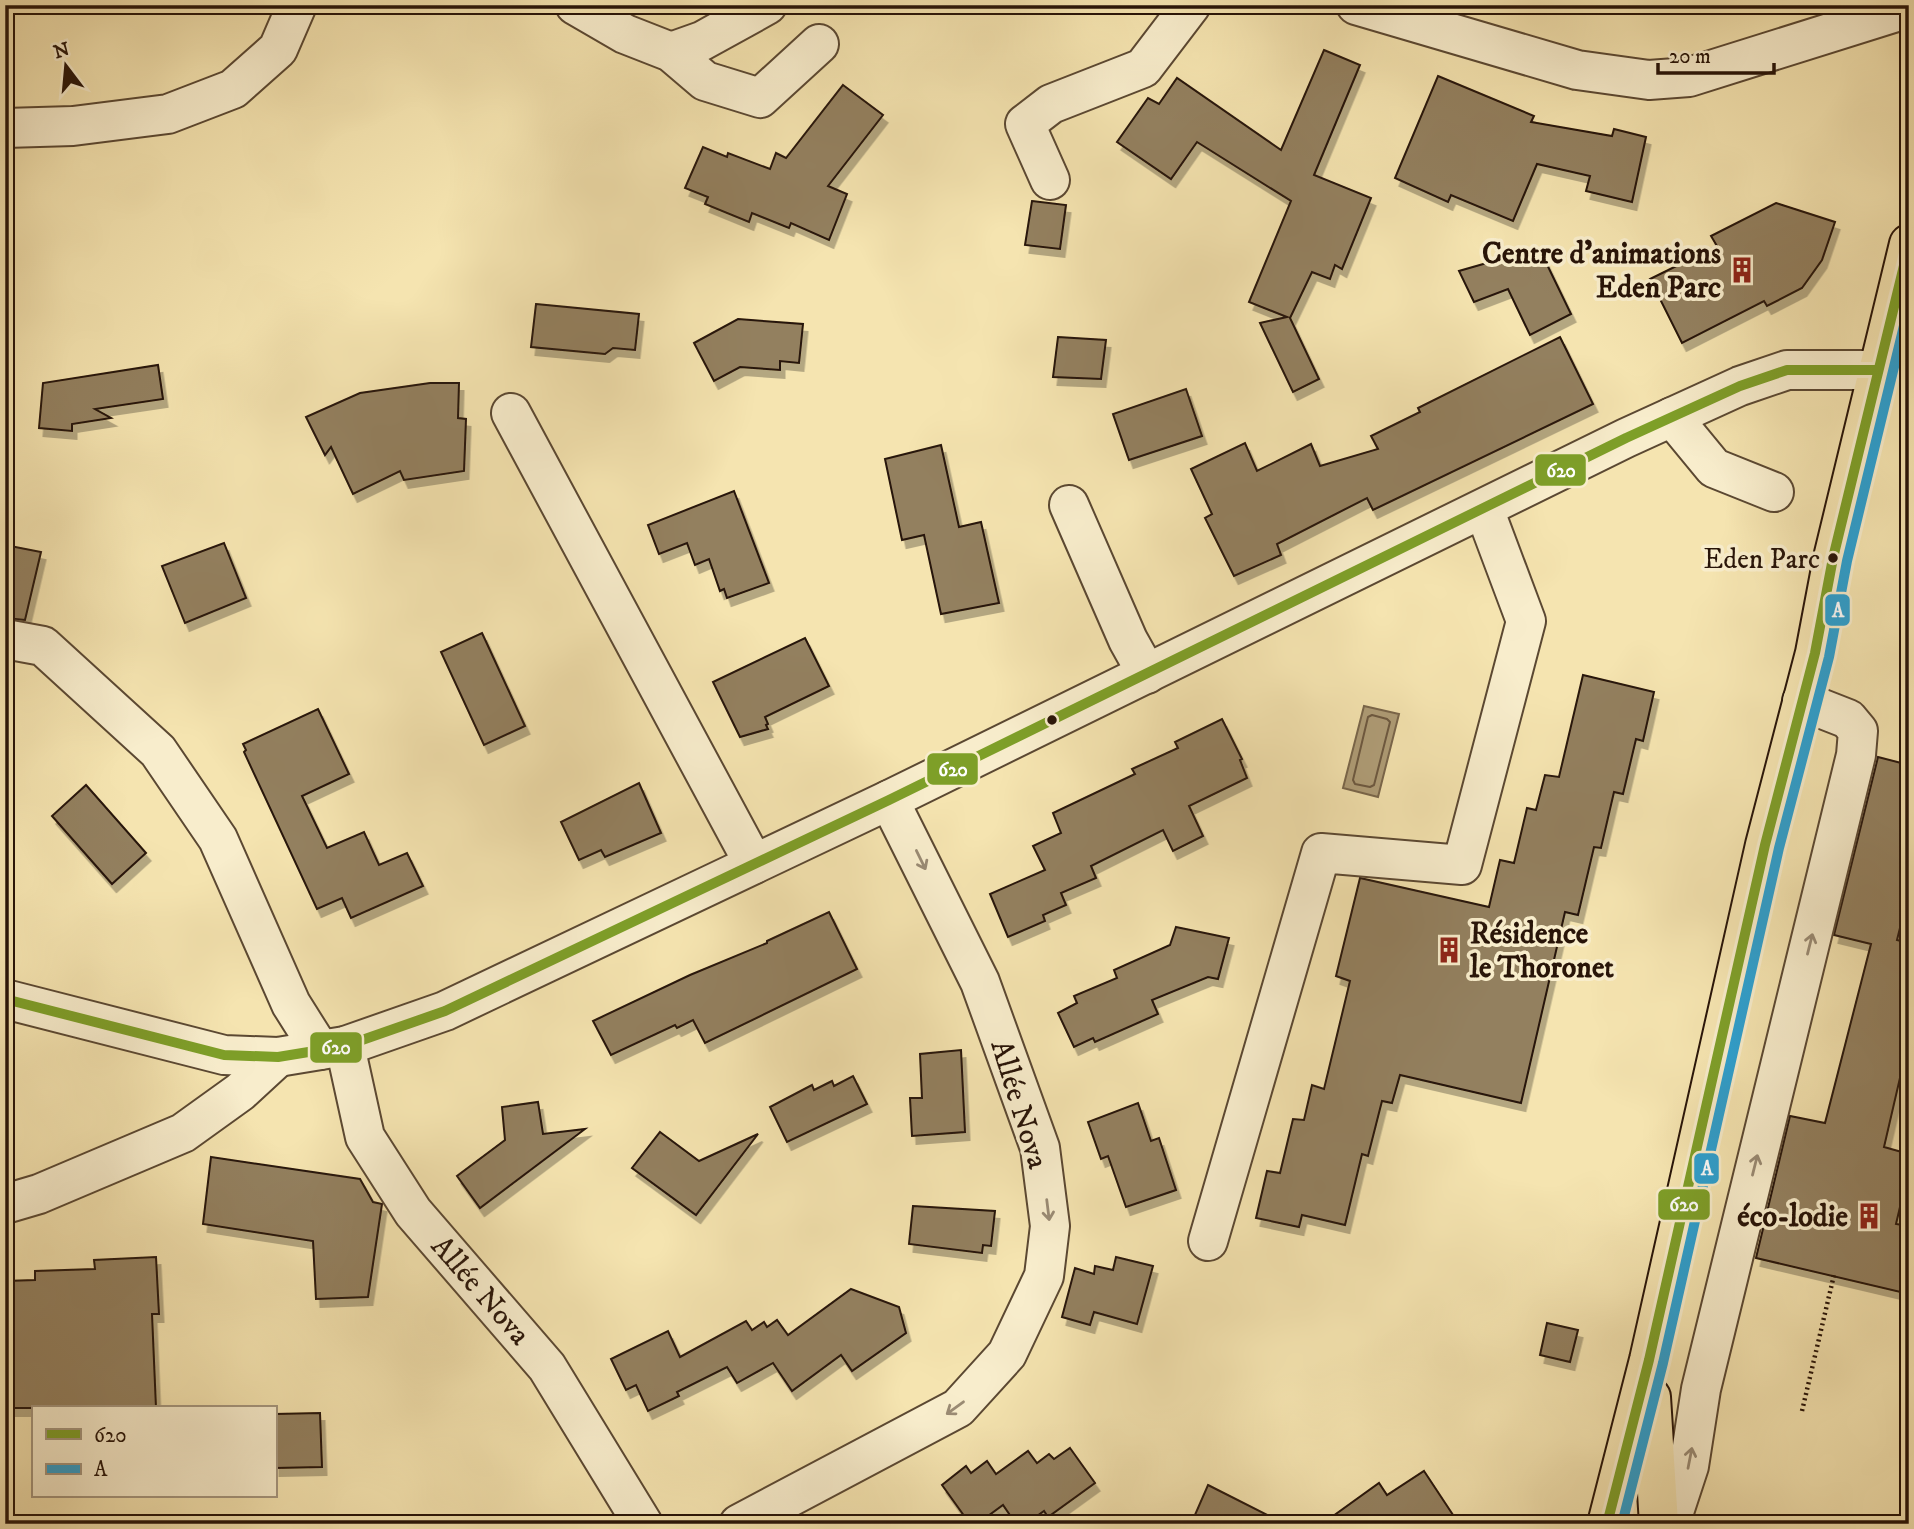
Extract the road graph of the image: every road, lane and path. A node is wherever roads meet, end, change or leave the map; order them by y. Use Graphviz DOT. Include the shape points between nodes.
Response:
graph roads {
  1 [pos="297,5"];
  2 [pos="575,5"];
  3 [pos="767,5"];
  4 [pos="1191,5"];
  5 [pos="1356,5"];
  6 [pos="1909,8"];
  7 [pos="1469,21"];
  8 [pos="820,44"];
  9 [pos="671,52"];
  10 [pos="5,128"];
  11 [pos="1050,180"];
  12 [pos="1908,252"];
  13 [pos="1878,370"];
  14 [pos="511,413"];
  15 [pos="1672,417"];
  16 [pos="1774,492"];
  17 [pos="1069,505"];
  18 [pos="1484,509"];
  19 [pos="5,639"];
  20 [pos="1147,674"];
  21 [pos="1802,701"];
  22 [pos="889,800"];
  23 [pos="754,864"];
  24 [pos="5,999"];
  25 [pos="333,1048"];
  26 [pos="278,1058"];
  27 [pos="5,1204"];
  28 [pos="1208,1241"];
  29 [pos="1834,1275"];
  30 [pos="1649,1360"];
  31 [pos="1802,1411"];
  32 [pos="643,1524"];
  33 [pos="739,1524"];
  34 [pos="1607,1524"];
  35 [pos="1659,1524"];
  36 [pos="1671,1524"];
  1 -- 10 [label="street" via="278,50 233,89 168,114"];
  2 -- 9 [label="street" via="625,34"];
  3 -- 9 [label="street" via="702,41"];
  4 -- 11 [label="street" via="1143,68 1051,104 1025,124"];
  5 -- 7 [label="street"];
  6 -- 7 [label="street" via="1689,77 1649,79 1577,70"];
  8 -- 9 [label="street" via="760,99 705,81"];
  12 -- 13 [label="main road"];
  13 -- 15 [label="street" via="1787,370"];
  13 -- 21 [label="main road"];
  14 -- 23 [label="street"];
  15 -- 16 [label="street" via="1714,468"];
  15 -- 18 [label="street"];
  17 -- 20 [label="street"];
  18 -- 20 [label="street"];
  18 -- 28 [label="street" via="1526,621 1462,866 1321,853"];
  19 -- 25 [label="street, Allée Nova" via="43,646 158,751 218,839 291,1004"];
  20 -- 22 [label="street"];
  21 -- 30 [label="main road"];
  36 -- 21 [label="street, one-way" via="1689,1466 1701,1389 1856,755 1858,731 1848,719"];
  22 -- 23 [label="street"];
  22 -- 33 [label="street, Allée Nova, one-way" via="980,982 1040,1148 1050,1226 1044,1276 1007,1354 958,1408"];
  23 -- 25 [label="street" via="445,1011"];
  24 -- 26 [label="street" via="224,1055"];
  25 -- 26 [label="street"];
  25 -- 32 [label="street, Allée Nova" via="365,1137 413,1212 547,1367"];
  26 -- 27 [label="street" via="183,1133"];
  29 -- 31 [label="path"];
  30 -- 34 [label="main road"];
  30 -- 35 [label="main road"];
}
